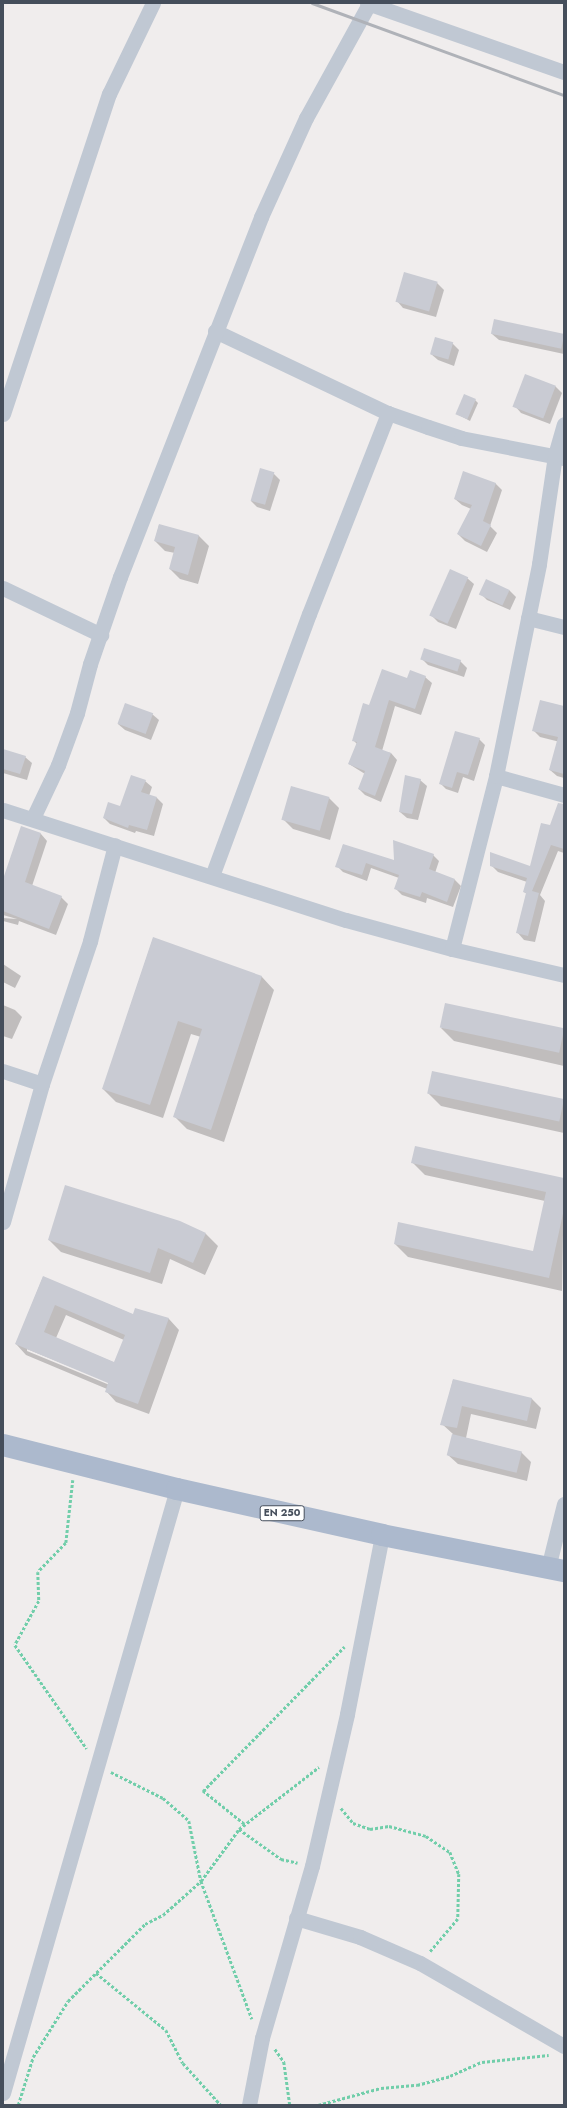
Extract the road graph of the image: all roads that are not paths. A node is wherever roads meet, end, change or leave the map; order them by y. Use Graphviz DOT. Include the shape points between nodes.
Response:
graph roads {
  1 [pos="153,3"];
  2 [pos="368,4"];
  3 [pos="564,72"];
  4 [pos="215,331"];
  5 [pos="388,413"];
  6 [pos="3,414"];
  7 [pos="564,424"];
  8 [pos="560,456"];
  9 [pos="3,588"];
  10 [pos="528,618"];
  11 [pos="564,627"];
  12 [pos="101,635"];
  13 [pos="496,776"];
  14 [pos="564,795"];
  15 [pos="3,810"];
  16 [pos="33,818"];
  17 [pos="115,845"];
  18 [pos="212,876"];
  19 [pos="452,949"];
  20 [pos="564,975"];
  21 [pos="3,1070"];
  22 [pos="42,1084"];
  23 [pos="3,1222"];
  24 [pos="3,1445"];
  25 [pos="177,1489"];
  26 [pos="564,1504"];
  27 [pos="382,1535"];
  28 [pos="556,1569"];
  29 [pos="296,1918"];
  30 [pos="558,2050"];
  31 [pos="3,2093"];
  32 [pos="249,2105"];
  1 -- 6 [label="street" via="109,94"];
  2 -- 3 [label="street"];
  2 -- 4 [label="street" via="290,152"];
  4 -- 5 [label="street"];
  4 -- 12 [label="street" via="120,577"];
  5 -- 8 [label="street" via="461,438"];
  5 -- 18 [label="street" via="312,607"];
  7 -- 8 [label="street"];
  8 -- 10 [label="street"];
  9 -- 12 [label="street"];
  10 -- 11 [label="street"];
  10 -- 13 [label="street"];
  12 -- 16 [label="street" via="66,742"];
  13 -- 14 [label="street"];
  13 -- 19 [label="street"];
  15 -- 16 [label="street"];
  16 -- 17 [label="street"];
  17 -- 18 [label="street"];
  17 -- 22 [label="street" via="90,941"];
  18 -- 19 [label="street" via="346,920"];
  19 -- 20 [label="street"];
  21 -- 22 [label="street"];
  22 -- 23 [label="street"];
  24 -- 25 [label="main road, EN 250"];
  25 -- 27 [label="main road, EN 250"];
  25 -- 31 [label="street"];
  26 -- 28 [label="street"];
  27 -- 28 [label="main road, EN 250"];
  27 -- 29 [label="street" via="329,1794 312,1866"];
  29 -- 30 [label="street" via="360,1936 420,1963"];
  29 -- 32 [label="street" via="262,2038"];
}
